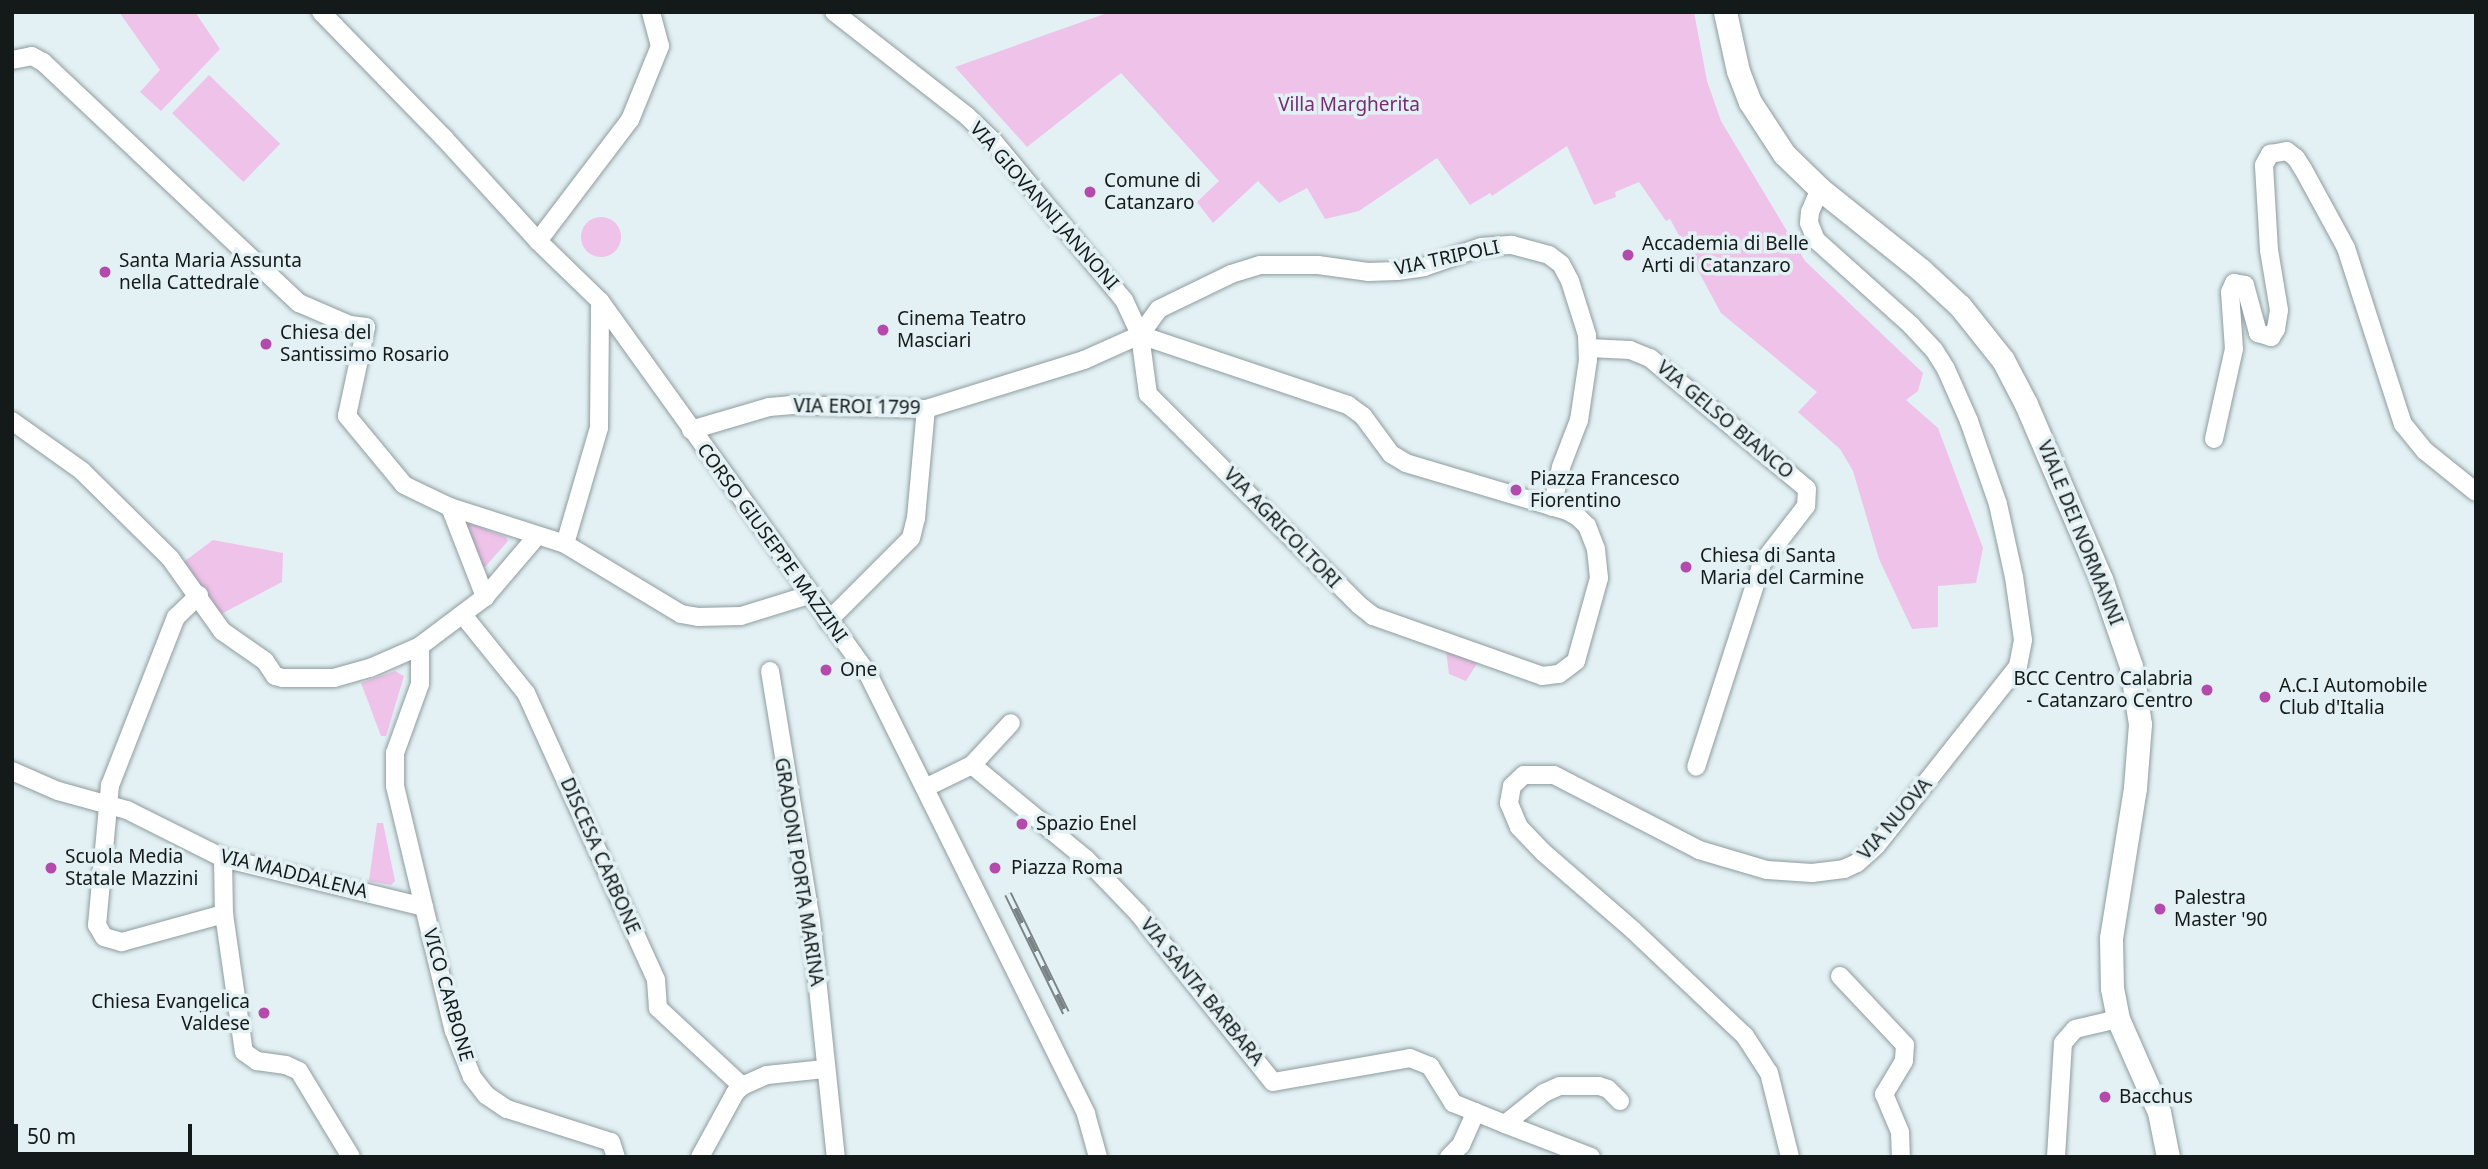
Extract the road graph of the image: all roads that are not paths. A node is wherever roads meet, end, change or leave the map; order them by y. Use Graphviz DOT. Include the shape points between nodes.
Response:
graph roads {
  1 [pos="321,12"];
  2 [pos="651,12"];
  3 [pos="834,12"];
  4 [pos="1725,12"];
  5 [pos="12,60"];
  6 [pos="1820,189"];
  7 [pos="538,241"];
  8 [pos="600,301"];
  9 [pos="1140,335"];
  10 [pos="1589,348"];
  11 [pos="926,409"];
  12 [pos="12,421"];
  13 [pos="691,430"];
  14 [pos="2214,439"];
  15 [pos="2476,492"];
  16 [pos="450,507"];
  17 [pos="1552,507"];
  18 [pos="537,536"];
  19 [pos="565,544"];
  20 [pos="200,595"];
  21 [pos="809,595"];
  22 [pos="485,597"];
  23 [pos="463,615"];
  24 [pos="828,621"];
  25 [pos="420,646"];
  26 [pos="770,671"];
  27 [pos="1011,723"];
  28 [pos="972,765"];
  29 [pos="1696,767"];
  30 [pos="12,771"];
  31 [pos="925,788"];
  32 [pos="108,804"];
  33 [pos="223,858"];
  34 [pos="424,907"];
  35 [pos="224,914"];
  36 [pos="1840,976"];
  37 [pos="2118,1019"];
  38 [pos="825,1069"];
  39 [pos="742,1086"];
  40 [pos="1620,1101"];
  41 [pos="1476,1112"];
  42 [pos="1505,1124"];
  43 [pos="351,1157"];
  44 [pos="616,1157"];
  45 [pos="700,1157"];
  46 [pos="836,1157"];
  47 [pos="1098,1157"];
  48 [pos="1449,1157"];
  49 [pos="1591,1157"];
  50 [pos="1790,1157"];
  51 [pos="1901,1157"];
  52 [pos="2056,1157"];
  53 [pos="2168,1157"];
  1 -- 7 [label="street, CORSO GIUSEPPE MAZZINI"];
  2 -- 7 [label="street" via="660,46 630,120"];
  3 -- 9 [label="street, VIA GIOVANNI JANNONI" via="994,142 1125,300"];
  4 -- 6 [label="street, VIALE DEI NORMANNI" via="1750,102 1784,154"];
  5 -- 16 [label="street" via="32,57 43,62 299,303 350,326 366,327 347,416 391,474"];
  6 -- 37 [label="street, VIALE DEI NORMANNI" via="1920,268 1959,306 2003,360 2052,462 2126,646 2140,724 2135,788 2111,938"];
  6 -- 50 [label="street, VIA NUOVA" via="1809,223 1816,240 1934,350 1969,421 1989,472 2006,540 2023,640 2018,666 1876,846 1844,869 1786,872 1699,850 1564,779 1544,773 1517,780 1509,803 1519,827 1543,852 1713,1004 1751,1044 1769,1073"];
  7 -- 8 [label="street, CORSO GIUSEPPE MAZZINI"];
  8 -- 13 [label="street, CORSO GIUSEPPE MAZZINI"];
  8 -- 19 [label="street" via="599,428"];
  9 -- 10 [label="street, VIA TRIPOLI" via="1159,309 1260,265 1397,271 1496,244 1523,247 1561,264"];
  9 -- 11 [label="street, VIA EROI 1799" via="1084,360"];
  9 -- 17 [label="street" via="1348,405 1363,416 1391,454 1406,463"];
  9 -- 17 [label="street, VIA AGRICOLTORI" via="1148,394 1346,593 1373,615 1542,676 1559,674 1576,661 1599,578 1596,549 1587,526 1567,511"];
  10 -- 17 [label="street, VIA TRIPOLI" via="1579,420"];
  10 -- 29 [label="street, VIA GELSO BIANCO" via="1630,350 1650,358 1807,488 1806,506 1762,563"];
  11 -- 13 [label="street, VIA EROI 1799" via="790,405"];
  11 -- 24 [label="street" via="911,538"];
  12 -- 20 [label="street" via="82,471 170,558"];
  13 -- 21 [label="street, CORSO GIUSEPPE MAZZINI"];
  14 -- 15 [label="street" via="2234,349 2230,292 2234,283 2245,285 2258,333 2271,337 2276,329 2279,310 2269,250 2264,165 2270,154 2287,151 2303,169 2346,248 2403,424 2425,451"];
  16 -- 18 [label="street"];
  16 -- 22 [label="street"];
  18 -- 19 [label="street"];
  18 -- 22 [label="street"];
  19 -- 21 [label="street" via="665,606 698,618 751,613"];
  20 -- 25 [label="street" via="222,631 283,678 334,678"];
  20 -- 32 [label="street" via="176,618 110,785"];
  21 -- 24 [label="street, CORSO GIUSEPPE MAZZINI"];
  22 -- 23 [label="street"];
  23 -- 25 [label="street"];
  23 -- 39 [label="street, DISCESA CARBONE" via="526,693 656,980 658,1008"];
  24 -- 31 [label="street, CORSO GIUSEPPE MAZZINI" via="869,676"];
  25 -- 34 [label="street" via="420,684 395,753 393,775"];
  26 -- 38 [label="street, GRADONI PORTA MARINA" via="811,921"];
  27 -- 28 [label="street"];
  28 -- 31 [label="street"];
  28 -- 41 [label="street, VIA SANTA BARBARA" via="1086,859 1138,913 1273,1082 1410,1058 1430,1066 1453,1102"];
  30 -- 32 [label="street, VIA MADDALENA" via="58,791"];
  31 -- 47 [label="street, CORSO GIUSEPPE MAZZINI" via="1086,1114"];
  32 -- 33 [label="street, VIA MADDALENA"];
  32 -- 35 [label="street" via="96,920 102,935 126,941"];
  33 -- 34 [label="street, VIA MADDALENA"];
  33 -- 35 [label="street"];
  34 -- 44 [label="street, VICO CARBONE" via="454,1031 478,1086 507,1109 611,1142"];
  35 -- 43 [label="street" via="244,1052 257,1061 299,1071"];
  36 -- 51 [label="street" via="1905,1045 1904,1061 1884,1094 1900,1132"];
  37 -- 52 [label="street" via="2074,1029 2063,1043"];
  37 -- 53 [label="street, VIALE DEI NORMANNI" via="2159,1112"];
  38 -- 39 [label="street" via="767,1075"];
  38 -- 46 [label="street, GRADONI PORTA MARINA"];
  39 -- 45 [label="street"];
  40 -- 42 [label="street" via="1599,1086 1560,1086"];
  41 -- 42 [label="street"];
  41 -- 48 [label="street" via="1461,1145"];
  42 -- 49 [label="street"];
}
